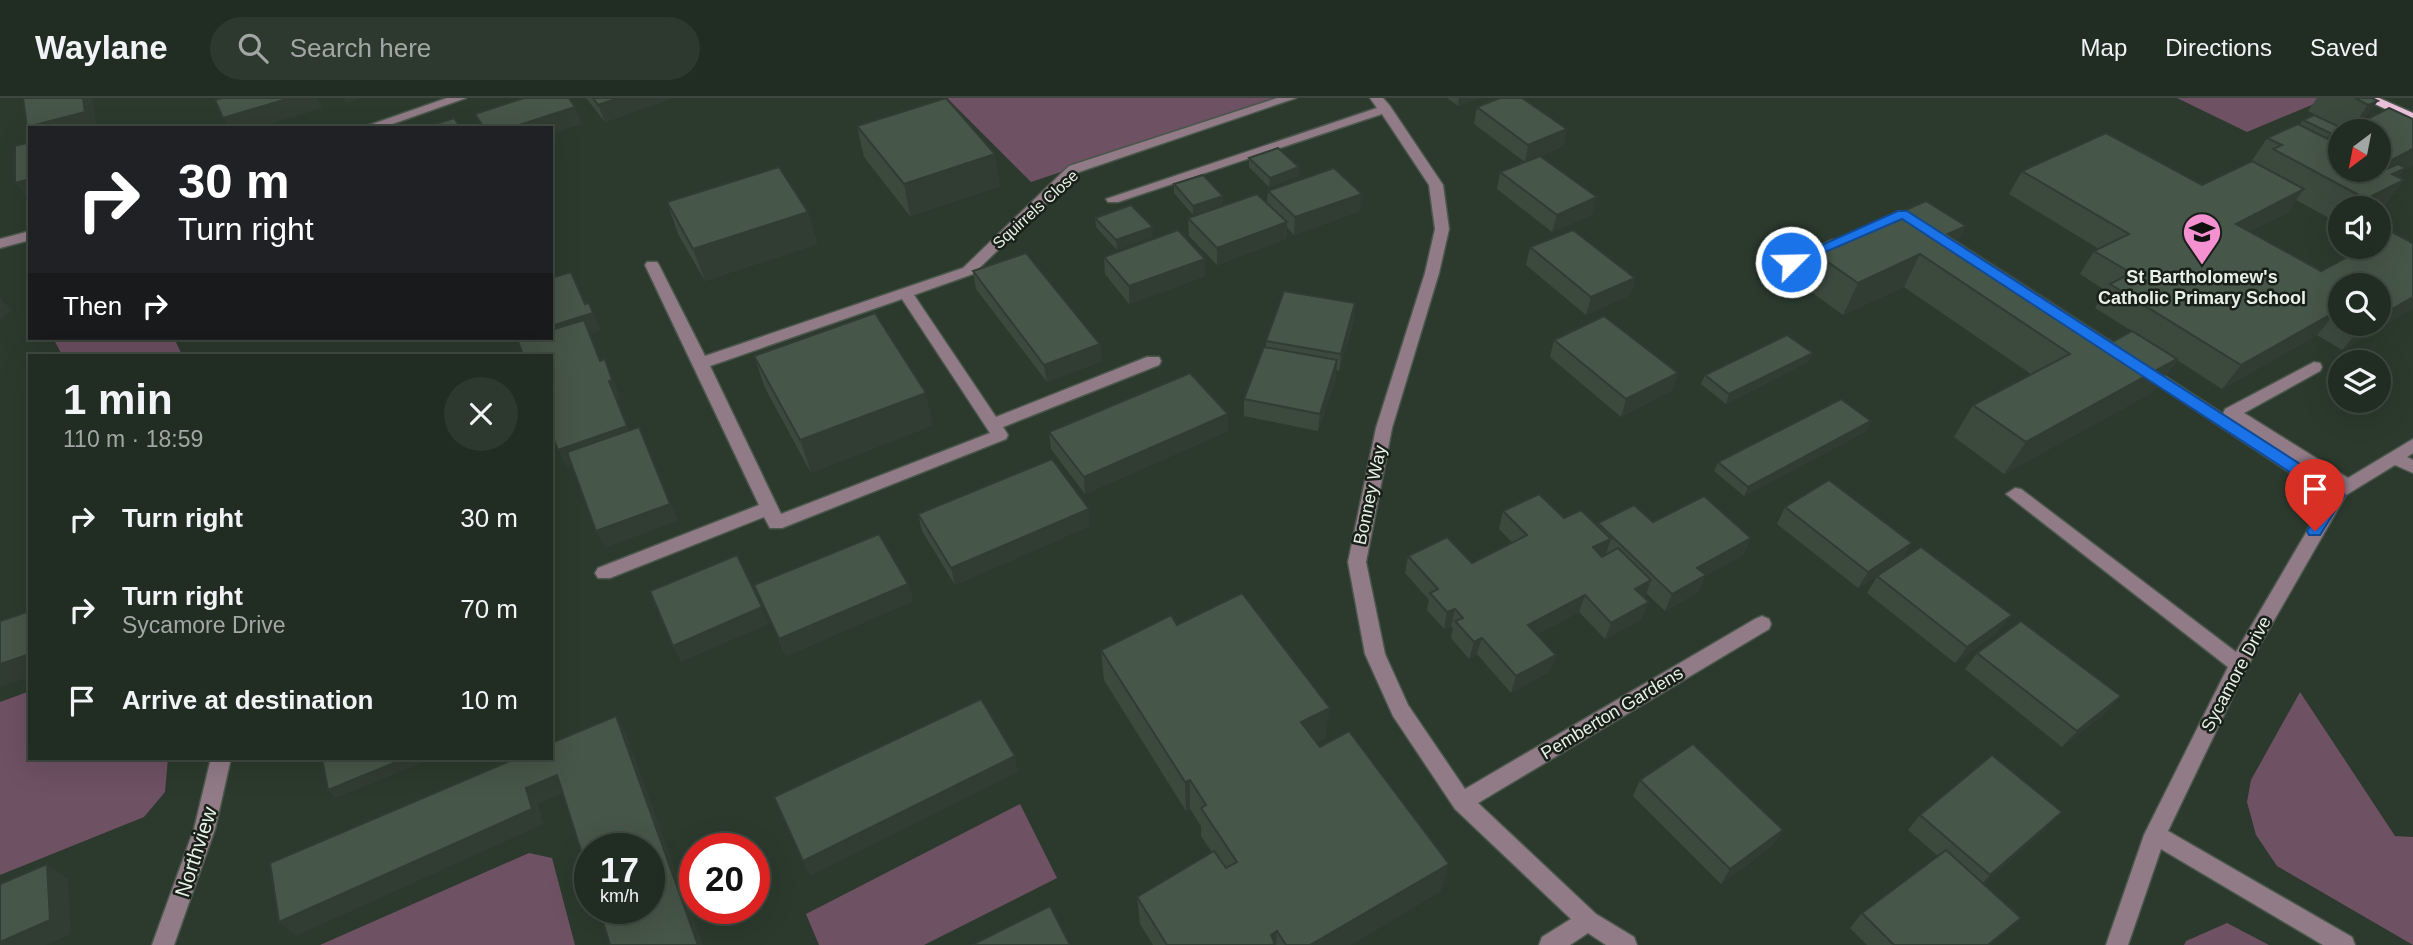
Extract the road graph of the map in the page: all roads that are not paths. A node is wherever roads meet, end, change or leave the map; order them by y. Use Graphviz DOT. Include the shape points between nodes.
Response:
graph roads {
  1 [pos="460,98"];
  2 [pos="1290,98"];
  3 [pos="2368,98"];
  4 [pos="1380,103"];
  5 [pos="2413,118"];
  6 [pos="372,126"];
  7 [pos="1113,199"];
  8 [pos="1853,235"];
  9 [pos="28,236"];
  10 [pos="0,244"];
  11 [pos="1791,262"];
  12 [pos="652,265"];
  13 [pos="906,294"];
  14 [pos="2124,358"];
  15 [pos="1153,361"];
  16 [pos="701,363"];
  17 [pos="2314,367"];
  18 [pos="994,424"];
  19 [pos="2413,445"];
  20 [pos="2394,457"];
  21 [pos="2413,467"];
  22 [pos="2342,490"];
  23 [pos="2015,494"];
  24 [pos="769,508"];
  25 [pos="604,573"];
  26 [pos="1762,624"];
  27 [pos="2239,665"];
  28 [pos="220,760"];
  29 [pos="1462,802"];
  30 [pos="2155,835"];
  31 [pos="1588,921"];
  32 [pos="163,945"];
  33 [pos="1550,945"];
  34 [pos="1626,945"];
  35 [pos="2117,945"];
  36 [pos="2344,945"];
  1 -- 6 [label="street"];
  2 -- 13 [label="street, Squirrels Close" via="1074,169 968,271"];
  3 -- 5 [label="main road"];
  4 -- 7 [label="street"];
  4 -- 29 [label="street, Bonney Way" via="1436,185 1442,229 1384,428 1357,562 1375,654 1400,710"];
  8 -- 11 [label="street"];
  9 -- 10 [label="street"];
  12 -- 16 [label="street"];
  13 -- 16 [label="street, Squirrels Close"];
  13 -- 18 [label="street"];
  14 -- 22 [label="street"];
  15 -- 18 [label="street"];
  16 -- 24 [label="street"];
  17 -- 22 [label="street" via="2231,413"];
  18 -- 24 [label="street" via="1000,435 776,523"];
  19 -- 20 [label="street, Sycamore Drive"];
  20 -- 21 [label="street"];
  20 -- 22 [label="street, Sycamore Drive"];
  22 -- 27 [label="street, Sycamore Drive"];
  23 -- 27 [label="street"];
  24 -- 25 [label="street"];
  26 -- 29 [label="street, Pemberton Gardens"];
  27 -- 30 [label="street, Sycamore Drive"];
  28 -- 32 [label="street, Northview" via="199,848"];
  29 -- 31 [label="street, Bonney Way"];
  30 -- 35 [label="street, Sycamore Drive"];
  30 -- 36 [label="street"];
  31 -- 33 [label="street"];
  31 -- 34 [label="street, Bonney Way"];
}
